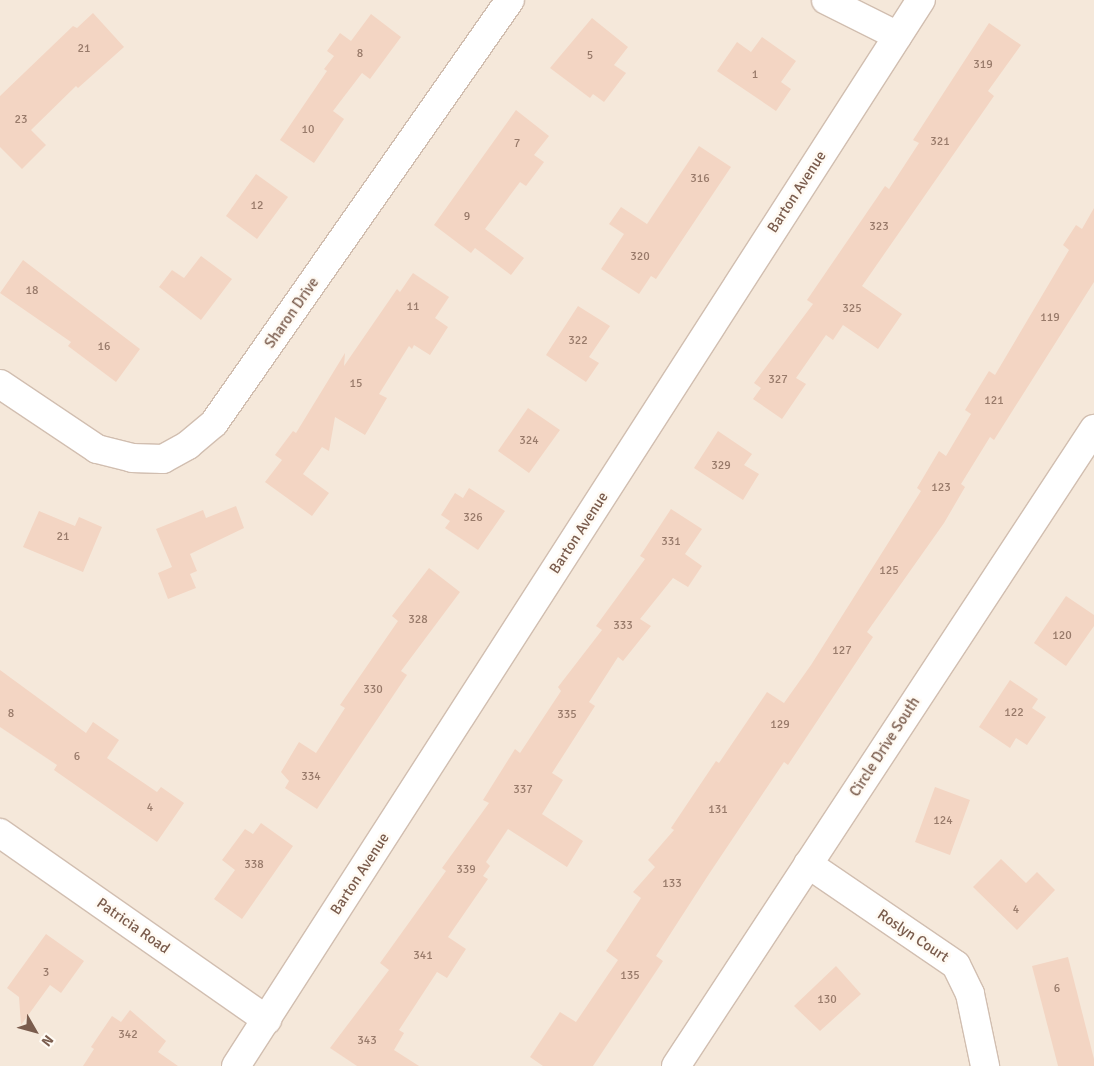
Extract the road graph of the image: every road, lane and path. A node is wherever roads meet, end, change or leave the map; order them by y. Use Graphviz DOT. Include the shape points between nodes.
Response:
graph roads {
  1 [pos="510,0"];
  2 [pos="826,0"];
  3 [pos="921,0"];
  4 [pos="898,36"];
  5 [pos="0,384"];
  6 [pos="1094,430"];
  7 [pos="0,833"];
  8 [pos="808,864"];
  9 [pos="267,1020"];
  10 [pos="236,1066"];
  11 [pos="676,1066"];
  12 [pos="985,1066"];
  1 -- 5 [label="street, Sharon Drive" via="214,423 188,445 163,459 132,458 97,449"];
  2 -- 4 [label="street"];
  3 -- 4 [label="street, Barton Avenue"];
  4 -- 9 [label="street, Barton Avenue"];
  6 -- 8 [label="street, Circle Drive South"];
  7 -- 9 [label="street, Patricia Road"];
  8 -- 11 [label="street, Circle Drive South"];
  8 -- 12 [label="street, Roslyn Court" via="956,965 970,994"];
  9 -- 10 [label="street, Barton Avenue"];
}
